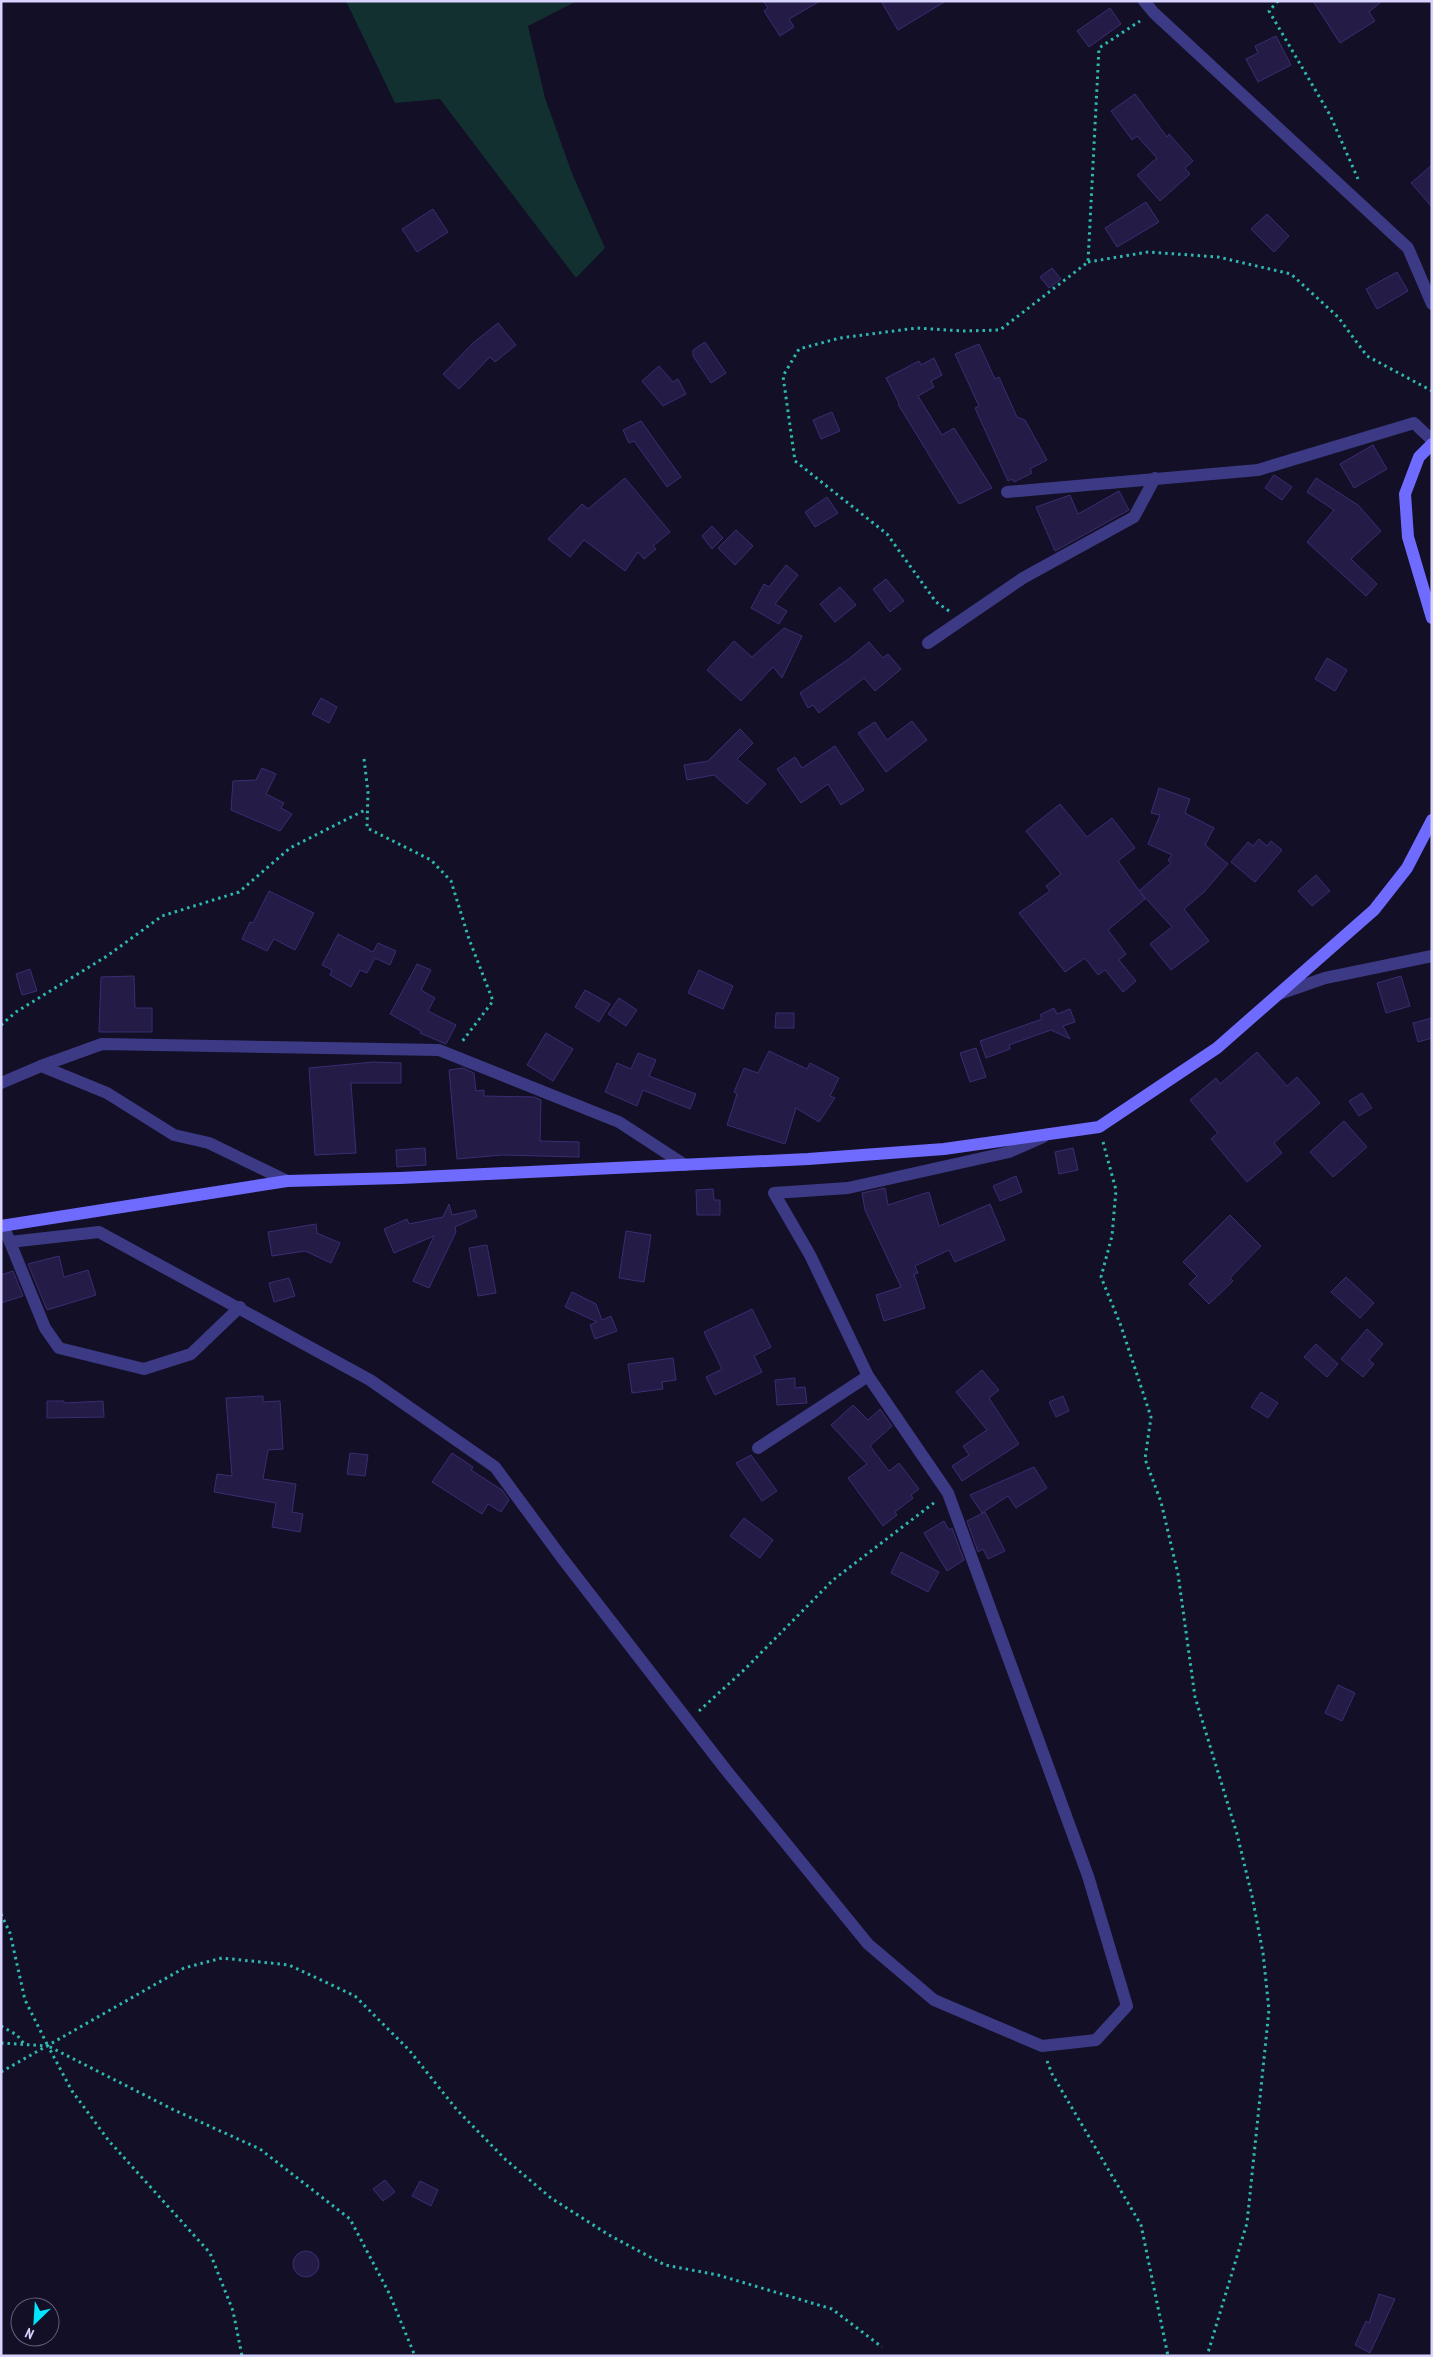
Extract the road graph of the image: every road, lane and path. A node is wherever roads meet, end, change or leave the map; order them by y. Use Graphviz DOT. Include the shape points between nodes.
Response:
graph roads {
  1 [pos="1144,1"];
  2 [pos="1278,1"];
  3 [pos="1154,13"];
  4 [pos="1360,184"];
  5 [pos="1088,262"];
  6 [pos="1432,304"];
  7 [pos="1432,391"];
  8 [pos="1432,440"];
  9 [pos="1432,444"];
  10 [pos="1155,478"];
  11 [pos="1007,492"];
  12 [pos="1432,618"];
  13 [pos="961,621"];
  14 [pos="928,643"];
  15 [pos="364,760"];
  16 [pos="367,809"];
  17 [pos="1432,820"];
  18 [pos="1432,956"];
  19 [pos="1278,994"];
  20 [pos="1,1025"];
  21 [pos="451,1055"];
  22 [pos="41,1066"];
  23 [pos="1,1083"];
  24 [pos="1099,1127"];
  25 [pos="1050,1134"];
  26 [pos="685,1165"];
  27 [pos="287,1181"];
  28 [pos="2,1226"];
  29 [pos="10,1242"];
  30 [pos="240,1307"];
  31 [pos="868,1376"];
  32 [pos="758,1448"];
  33 [pos="948,1493"];
  34 [pos="688,1721"];
  35 [pos="1,1914"];
  36 [pos="1,2026"];
  37 [pos="1,2043"];
  38 [pos="24,2044"];
  39 [pos="48,2046"];
  40 [pos="1042,2046"];
  41 [pos="1,2072"];
  42 [pos="882,2346"];
  43 [pos="242,2356"];
  44 [pos="415,2356"];
  45 [pos="1168,2356"];
  46 [pos="1207,2356"];
  1 -- 3 [label="street"];
  2 -- 4 [label="path" via="1269,11 1330,115"];
  3 -- 5 [label="path" via="1099,48"];
  3 -- 6 [label="street" via="1408,248"];
  5 -- 7 [label="path" via="1148,252 1218,257 1291,274 1338,317 1367,356"];
  5 -- 13 [label="path" via="1000,330 917,328 840,338 800,349 783,376 795,461 887,534 936,602"];
  8 -- 10 [label="street" via="1414,422 1258,470"];
  9 -- 12 [label="street" via="1419,457 1405,494 1408,537"];
  10 -- 11 [label="street"];
  10 -- 13 [label="street" via="1134,517 1023,578"];
  13 -- 14 [label="street"];
  15 -- 16 [label="path"];
  16 -- 20 [label="path" via="290,848 239,892 162,916"];
  16 -- 21 [label="path" via="367,828 431,860 451,882 493,1001"];
  17 -- 19 [label="street" via="1407,868 1374,910"];
  18 -- 19 [label="street" via="1325,978"];
  19 -- 24 [label="street" via="1217,1048"];
  21 -- 22 [label="street" via="439,1050 102,1044"];
  21 -- 26 [label="street" via="619,1122"];
  22 -- 23 [label="street"];
  22 -- 27 [label="street" via="107,1093 174,1135 209,1143"];
  24 -- 25 [label="street"];
  24 -- 46 [label="path" via="1116,1190 1112,1236 1101,1277 1151,1417 1145,1459 1161,1502 1178,1574 1195,1698 1237,1834 1252,1896 1269,2010 1247,2223"];
  25 -- 26 [label="street" via="944,1150"];
  25 -- 31 [label="street" via="1009,1152 848,1188 774,1193 810,1255"];
  26 -- 27 [label="street"];
  27 -- 28 [label="street"];
  28 -- 29 [label="street"];
  29 -- 30 [label="street" via="99,1232"];
  29 -- 30 [label="street" via="46,1328 60,1348 144,1369 191,1354"];
  30 -- 34 [label="street" via="370,1380 495,1467"];
  31 -- 32 [label="street"];
  31 -- 33 [label="street"];
  33 -- 34 [label="path" via="832,1580 745,1669"];
  33 -- 40 [label="street" via="1088,1876 1127,2006 1096,2040"];
  34 -- 40 [label="street" via="868,1944 934,2000"];
  35 -- 39 [label="path" via="10,1933 25,2000"];
  36 -- 38 [label="path" via="17,2035"];
  37 -- 38 [label="path"];
  38 -- 39 [label="path"];
  39 -- 41 [label="path"];
  39 -- 42 [label="path" via="184,1968 222,1958 289,1965 355,1996 409,2050 457,2110 505,2159 551,2198 609,2236 665,2265 718,2275 832,2309"];
  39 -- 43 [label="path" via="72,2091 109,2141 210,2253 233,2312"];
  39 -- 44 [label="path" via="174,2110 260,2149 350,2218 389,2293"];
  40 -- 45 [label="path" via="1052,2074 1141,2225"];
}
